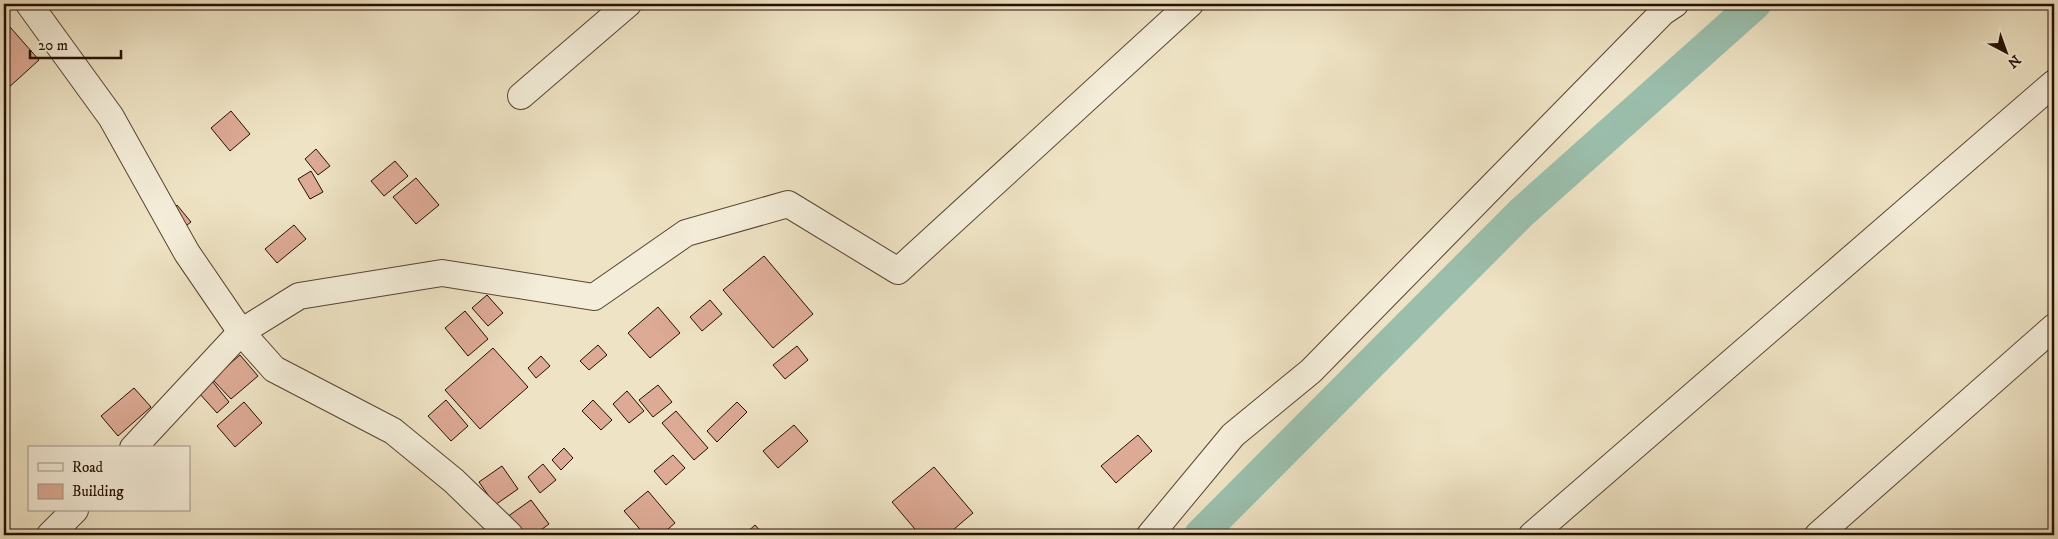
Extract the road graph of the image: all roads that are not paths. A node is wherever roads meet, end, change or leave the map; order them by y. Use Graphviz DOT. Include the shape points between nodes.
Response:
graph roads {
  1 [pos="30,4"];
  2 [pos="628,4"];
  3 [pos="1190,4"];
  4 [pos="1675,4"];
  5 [pos="2054,83"];
  6 [pos="520,96"];
  7 [pos="2054,327"];
  8 [pos="242,332"];
  9 [pos="135,446"];
  10 [pos="73,512"];
  11 [pos="50,535"];
  12 [pos="510,535"];
  13 [pos="1150,535"];
  14 [pos="1532,535"];
  15 [pos="1818,535"];
  1 -- 8 [label="street" via="111,117 187,253"];
  2 -- 6 [label="street"];
  3 -- 8 [label="street" via="898,271 788,204 686,233 594,296 442,273 299,296"];
  4 -- 13 [label="street" via="1663,12 1539,137 1311,371 1233,435"];
  5 -- 14 [label="street"];
  7 -- 15 [label="street"];
  8 -- 9 [label="street"];
  8 -- 12 [label="street" via="274,369 393,431 454,481"];
  10 -- 11 [label="street"];
}
